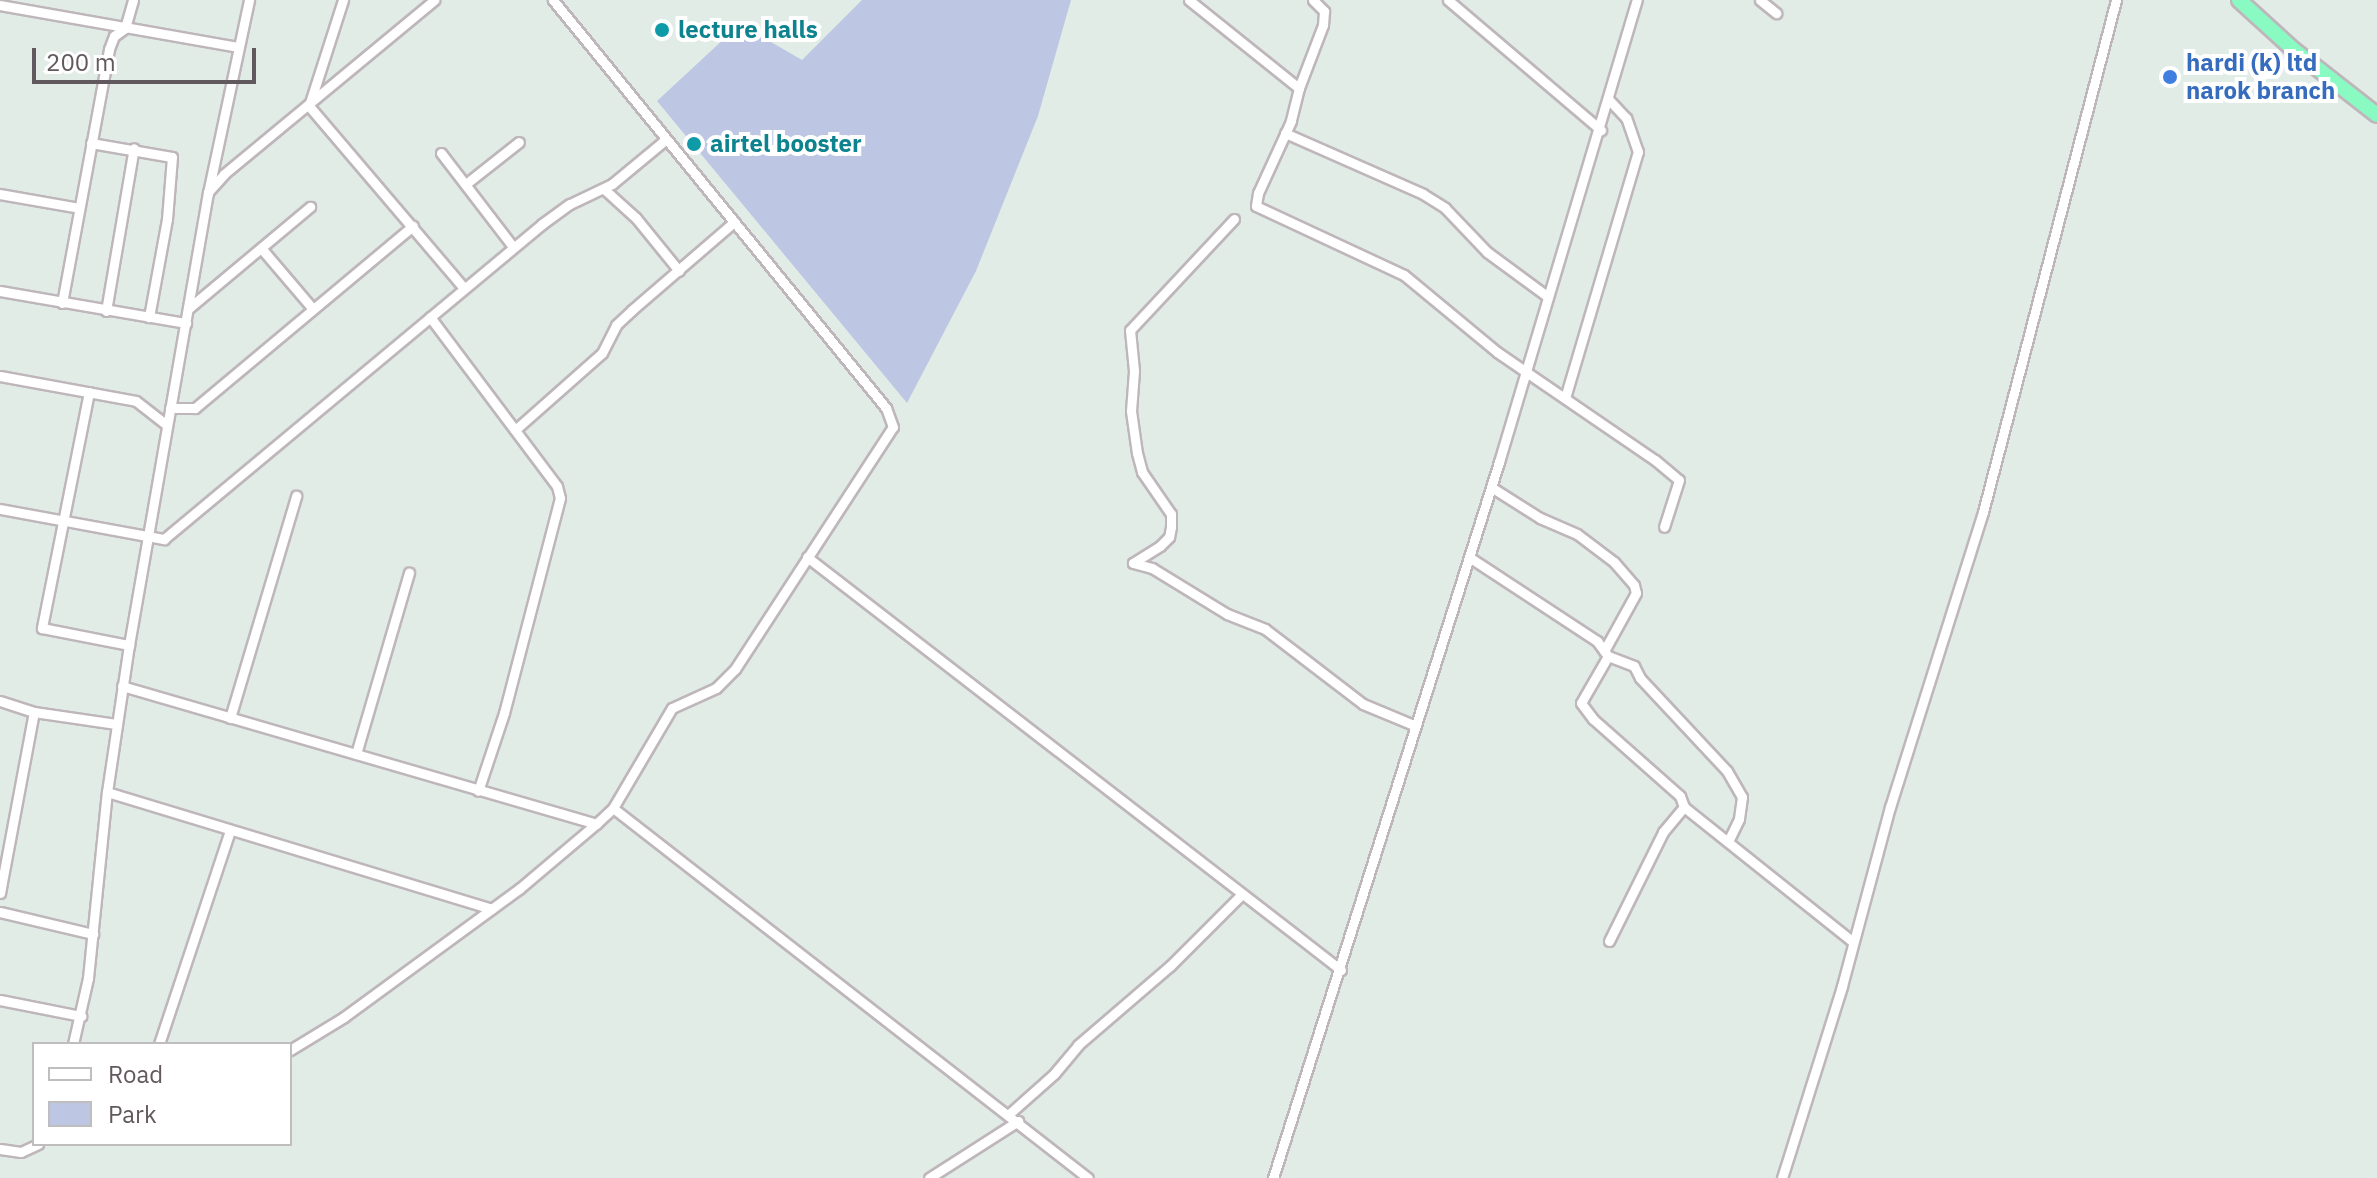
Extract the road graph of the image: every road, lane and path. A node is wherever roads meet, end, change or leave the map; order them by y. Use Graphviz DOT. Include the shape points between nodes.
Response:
graph roads {
  1 [pos="133,0"];
  2 [pos="249,0"];
  3 [pos="343,0"];
  4 [pos="434,0"];
  5 [pos="553,0"];
  6 [pos="1189,0"];
  7 [pos="1313,0"];
  8 [pos="1448,0"];
  9 [pos="1637,0"];
  10 [pos="1760,0"];
  11 [pos="2116,0"];
  12 [pos="2239,0"];
  13 [pos="1,5"];
  14 [pos="1776,13"];
  15 [pos="0,17"];
  16 [pos="125,28"];
  17 [pos="237,47"];
  18 [pos="1299,88"];
  19 [pos="1609,100"];
  20 [pos="309,106"];
  21 [pos="2377,115"];
  22 [pos="1601,130"];
  23 [pos="1285,133"];
  24 [pos="665,140"];
  25 [pos="519,142"];
  26 [pos="91,143"];
  27 [pos="134,148"];
  28 [pos="441,153"];
  29 [pos="467,183"];
  30 [pos="604,189"];
  31 [pos="208,193"];
  32 [pos="0,194"];
  33 [pos="310,207"];
  34 [pos="79,208"];
  35 [pos="1234,219"];
  36 [pos="734,222"];
  37 [pos="413,226"];
  38 [pos="513,247"];
  39 [pos="261,248"];
  40 [pos="679,271"];
  41 [pos="464,288"];
  42 [pos="0,291"];
  43 [pos="1547,296"];
  44 [pos="62,303"];
  45 [pos="189,308"];
  46 [pos="313,309"];
  47 [pos="106,311"];
  48 [pos="149,317"];
  49 [pos="430,317"];
  50 [pos="186,323"];
  51 [pos="1526,373"];
  52 [pos="0,376"];
  53 [pos="89,392"];
  54 [pos="1565,398"];
  55 [pos="170,408"];
  56 [pos="167,425"];
  57 [pos="515,430"];
  58 [pos="1491,487"];
  59 [pos="296,496"];
  60 [pos="0,509"];
  61 [pos="63,521"];
  62 [pos="1664,527"];
  63 [pos="148,537"];
  64 [pos="807,557"];
  65 [pos="1469,557"];
  66 [pos="409,573"];
  67 [pos="129,645"];
  68 [pos="1606,654"];
  69 [pos="122,686"];
  70 [pos="0,701"];
  71 [pos="34,712"];
  72 [pos="230,718"];
  73 [pos="116,724"];
  74 [pos="1416,726"];
  75 [pos="356,754"];
  76 [pos="478,791"];
  77 [pos="107,792"];
  78 [pos="1684,807"];
  79 [pos="613,808"];
  80 [pos="596,824"];
  81 [pos="230,831"];
  82 [pos="1728,842"];
  83 [pos="0,893"];
  84 [pos="1241,895"];
  85 [pos="492,909"];
  86 [pos="0,912"];
  87 [pos="93,934"];
  88 [pos="1609,941"];
  89 [pos="1853,942"];
  90 [pos="1341,970"];
  91 [pos="0,1000"];
  92 [pos="81,1016"];
  93 [pos="74,1042"];
  94 [pos="160,1042"];
  95 [pos="292,1049"];
  96 [pos="1014,1117"];
  97 [pos="34,1146"];
  98 [pos="0,1149"];
  99 [pos="929,1178"];
  100 [pos="1088,1178"];
  101 [pos="1273,1178"];
  102 [pos="1782,1178"];
  1 -- 16 [label="street"];
  2 -- 17 [label="street"];
  3 -- 20 [label="street"];
  4 -- 20 [label="street"];
  5 -- 24 [label="street"];
  6 -- 18 [label="street"];
  7 -- 18 [label="street" via="1324,11 1323,25"];
  8 -- 22 [label="street"];
  9 -- 19 [label="street"];
  10 -- 14 [label="street"];
  11 -- 89 [label="street" via="1983,512"];
  12 -- 21 [label="highway"];
  13 -- 15 [label="street"];
  13 -- 16 [label="street"];
  16 -- 17 [label="street"];
  16 -- 26 [label="street" via="111,41"];
  17 -- 31 [label="street"];
  18 -- 23 [label="street"];
  19 -- 22 [label="street"];
  19 -- 54 [label="street" via="1626,118 1638,152"];
  20 -- 31 [label="street"];
  20 -- 37 [label="street"];
  22 -- 43 [label="street"];
  23 -- 43 [label="street" via="1423,194 1445,208 1487,252"];
  23 -- 51 [label="street" via="1256,206 1404,275"];
  24 -- 30 [label="street"];
  24 -- 36 [label="street"];
  25 -- 29 [label="street"];
  26 -- 27 [label="street"];
  26 -- 34 [label="street"];
  27 -- 47 [label="street"];
  27 -- 48 [label="street" via="172,157 174,165"];
  28 -- 29 [label="street"];
  29 -- 38 [label="street"];
  30 -- 38 [label="street" via="570,204"];
  30 -- 40 [label="street" via="636,218"];
  31 -- 45 [label="street"];
  32 -- 34 [label="street"];
  33 -- 39 [label="street"];
  34 -- 44 [label="street"];
  35 -- 74 [label="street" via="1130,330 1137,453 1142,472 1171,514 1169,537 1133,563 1152,568 1227,614 1265,629 1363,704"];
  36 -- 40 [label="street"];
  36 -- 64 [label="street" via="886,408 894,425"];
  37 -- 41 [label="street"];
  37 -- 46 [label="street"];
  38 -- 41 [label="street"];
  39 -- 45 [label="street"];
  39 -- 46 [label="street"];
  40 -- 57 [label="street" via="616,325 602,353"];
  41 -- 49 [label="street"];
  42 -- 44 [label="street"];
  43 -- 51 [label="street"];
  44 -- 47 [label="street"];
  45 -- 50 [label="street"];
  46 -- 55 [label="street" via="195,408"];
  47 -- 48 [label="street"];
  48 -- 50 [label="street"];
  49 -- 57 [label="street"];
  49 -- 63 [label="street" via="169,536"];
  50 -- 55 [label="street"];
  51 -- 54 [label="street"];
  51 -- 58 [label="street"];
  52 -- 53 [label="street"];
  53 -- 56 [label="street" via="136,401"];
  53 -- 61 [label="street"];
  54 -- 62 [label="street" via="1679,480"];
  55 -- 56 [label="street"];
  56 -- 63 [label="street"];
  57 -- 76 [label="street" via="557,486 560,498 504,713"];
  58 -- 65 [label="street"];
  58 -- 68 [label="street" via="1577,534 1634,585 1636,593"];
  59 -- 72 [label="street"];
  60 -- 61 [label="street"];
  61 -- 63 [label="street"];
  61 -- 67 [label="street" via="42,628"];
  63 -- 67 [label="street"];
  64 -- 79 [label="street" via="735,669 716,688 672,708"];
  64 -- 84 [label="street"];
  65 -- 68 [label="street" via="1566,619"];
  65 -- 74 [label="street"];
  66 -- 75 [label="street"];
  67 -- 69 [label="street"];
  68 -- 78 [label="street" via="1581,703 1680,796"];
  68 -- 82 [label="street" via="1634,666 1727,771 1742,797"];
  69 -- 72 [label="street"];
  69 -- 73 [label="street"];
  70 -- 71 [label="street"];
  71 -- 73 [label="street"];
  71 -- 83 [label="street"];
  72 -- 75 [label="street"];
  73 -- 77 [label="street"];
  74 -- 90 [label="street"];
  75 -- 76 [label="street"];
  76 -- 80 [label="street"];
  77 -- 81 [label="street"];
  77 -- 87 [label="street"];
  78 -- 82 [label="street"];
  78 -- 88 [label="street" via="1663,832"];
  79 -- 80 [label="street"];
  79 -- 96 [label="street"];
  80 -- 85 [label="street"];
  81 -- 85 [label="street"];
  81 -- 94 [label="street"];
  82 -- 89 [label="street"];
  84 -- 90 [label="street"];
  84 -- 96 [label="street" via="1170,966 1078,1045"];
  85 -- 95 [label="street"];
  86 -- 87 [label="street"];
  87 -- 92 [label="street"];
  89 -- 102 [label="street"];
  90 -- 101 [label="street"];
  91 -- 92 [label="street"];
  92 -- 93 [label="street"];
  96 -- 99 [label="street"];
  96 -- 100 [label="street"];
  97 -- 98 [label="street" via="21,1152"];
}
